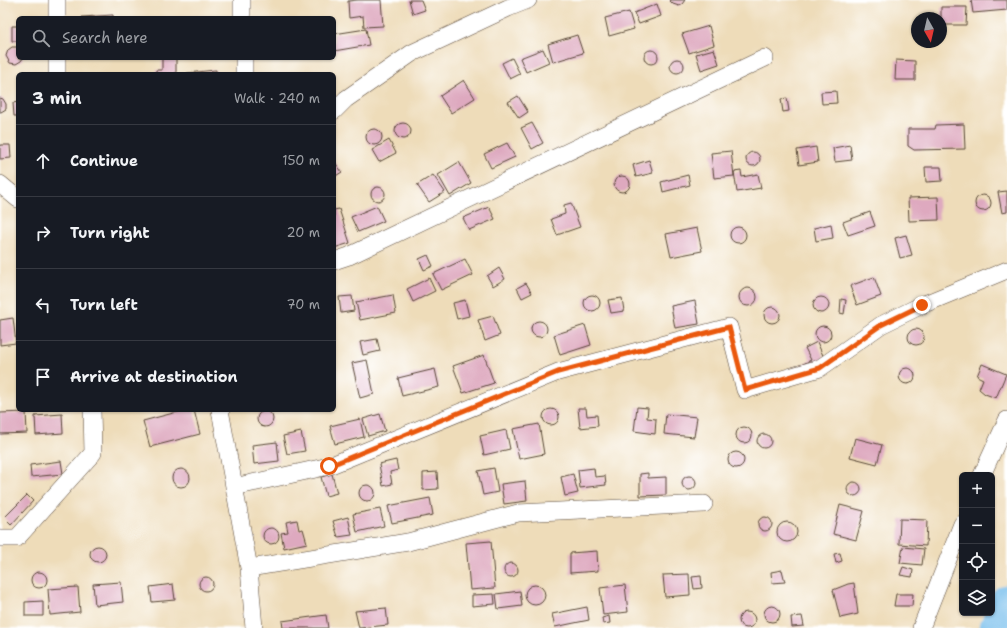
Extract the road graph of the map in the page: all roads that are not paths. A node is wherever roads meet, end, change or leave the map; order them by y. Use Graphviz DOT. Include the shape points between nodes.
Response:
graph roads {
  1 [pos="58,0"];
  2 [pos="242,0"];
  3 [pos="528,0"];
  4 [pos="57,16"];
  5 [pos="242,16"];
  6 [pos="765,58"];
  7 [pos="57,60"];
  8 [pos="244,60"];
  9 [pos="57,72"];
  10 [pos="244,72"];
  11 [pos="336,109"];
  12 [pos="0,184"];
  13 [pos="16,197"];
  14 [pos="336,260"];
  15 [pos="1007,270"];
  16 [pos="92,412"];
  17 [pos="220,412"];
  18 [pos="1007,420"];
  19 [pos="983,472"];
  20 [pos="234,487"];
  21 [pos="704,504"];
  22 [pos="959,532"];
  23 [pos="0,538"];
  24 [pos="248,568"];
  25 [pos="254,628"];
  26 [pos="921,628"];
  1 -- 4 [label="street"];
  2 -- 5 [label="street"];
  3 -- 11 [label="street" via="412,53 346,99"];
  6 -- 14 [label="street"];
  7 -- 9 [label="street"];
  8 -- 10 [label="street"];
  12 -- 13 [label="street"];
  15 -- 20 [label="street" via="881,325 820,368 745,390 729,327 558,372 329,466"];
  16 -- 23 [label="street" via="93,453 17,538"];
  17 -- 20 [label="street"];
  18 -- 19 [label="street"];
  20 -- 24 [label="street"];
  21 -- 24 [label="street" via="518,513 408,542"];
  22 -- 26 [label="street"];
  24 -- 25 [label="street"];
}
